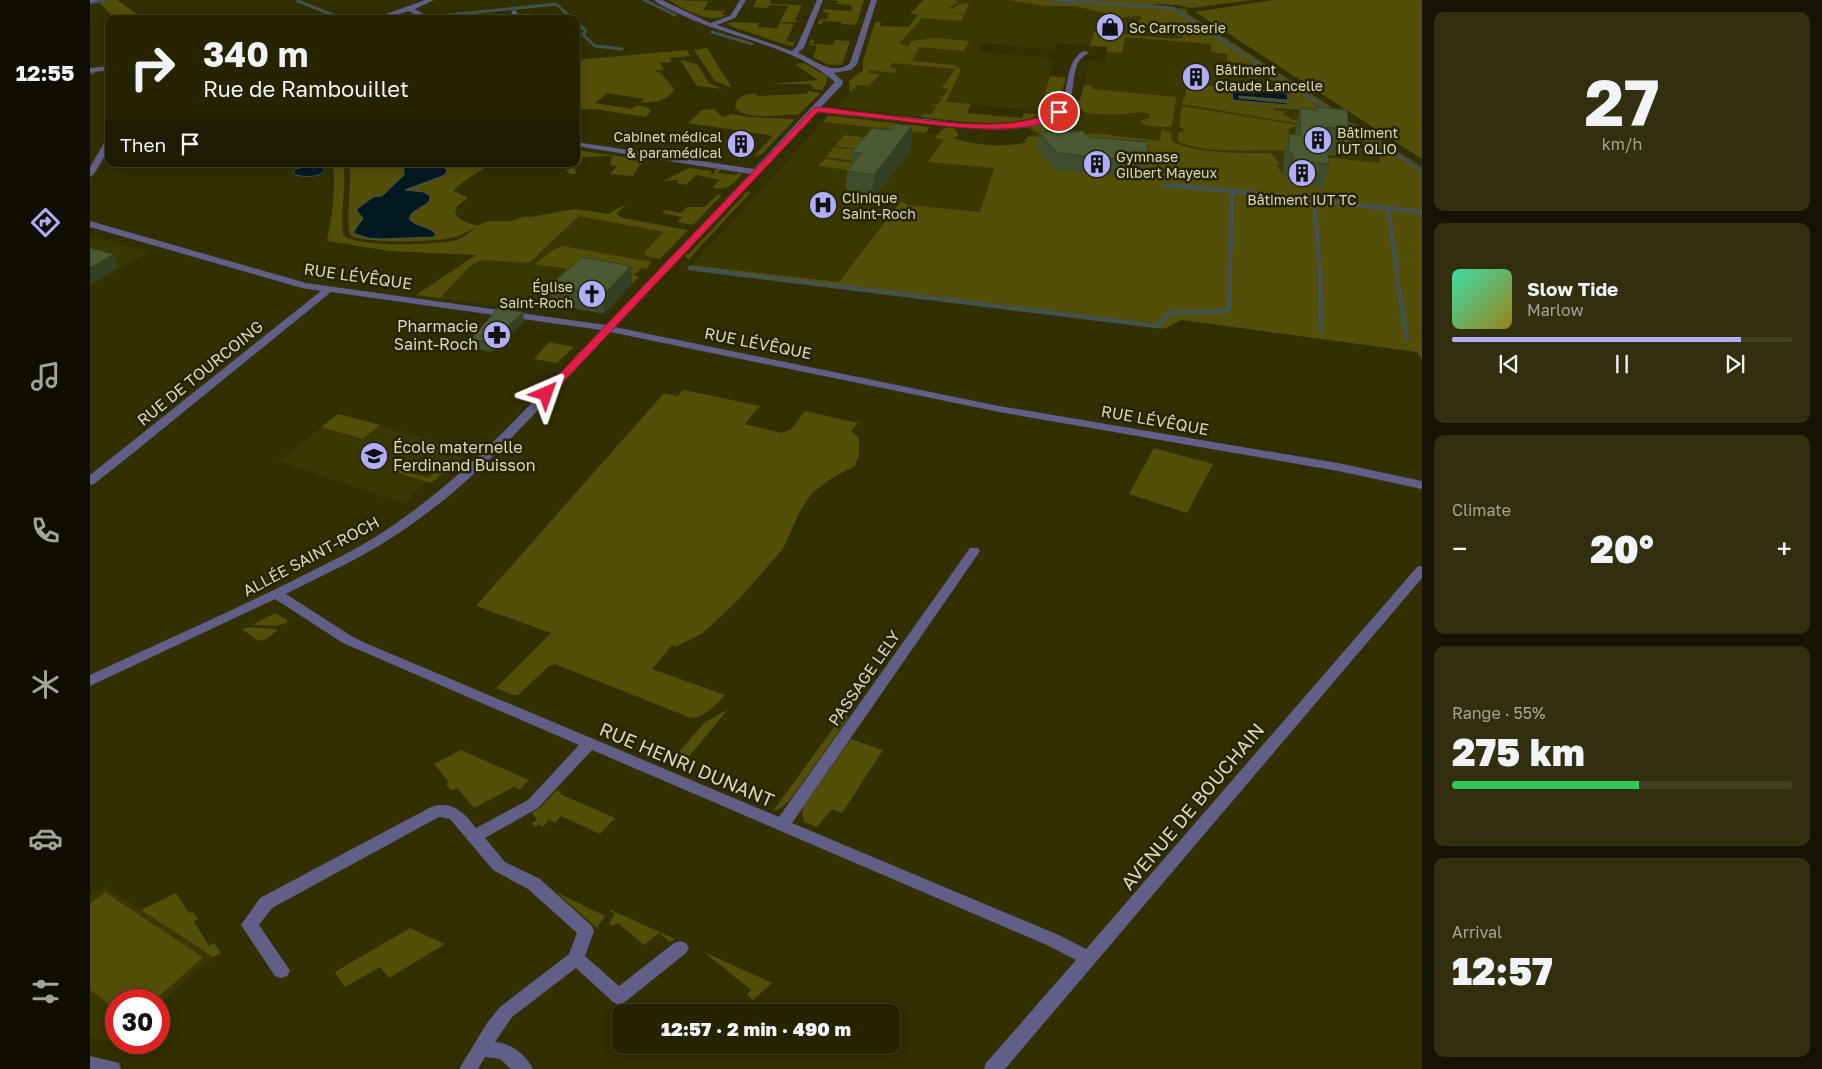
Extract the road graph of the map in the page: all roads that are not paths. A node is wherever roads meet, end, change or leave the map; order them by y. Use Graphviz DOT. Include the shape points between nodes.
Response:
graph roads {
  1 [pos="95,0"];
  2 [pos="431,0"];
  3 [pos="657,0"];
  4 [pos="743,0"];
  5 [pos="820,0"];
  6 [pos="874,0"];
  7 [pos="90,1"];
  8 [pos="410,9"];
  9 [pos="514,12"];
  10 [pos="389,15"];
  11 [pos="421,15"];
  12 [pos="516,15"];
  13 [pos="710,25"];
  14 [pos="1085,52"];
  15 [pos="792,54"];
  16 [pos="105,68"];
  17 [pos="90,70"];
  18 [pos="828,72"];
  19 [pos="816,110"];
  20 [pos="580,145"];
  21 [pos="105,148"];
  22 [pos="756,172"];
  23 [pos="90,174"];
  24 [pos="90,224"];
  25 [pos="329,289"];
  26 [pos="608,329"];
  27 [pos="90,480"];
  28 [pos="1422,485"];
  29 [pos="974,551"];
  30 [pos="1422,570"];
  31 [pos="276,594"];
  32 [pos="90,681"];
  33 [pos="589,744"];
  34 [pos="782,825"];
  35 [pos="474,837"];
  36 [pos="680,948"];
  37 [pos="576,958"];
  38 [pos="1089,958"];
  39 [pos="281,971"];
  40 [pos="482,1049"];
  41 [pos="90,1064"];
  42 [pos="112,1069"];
  43 [pos="468,1069"];
  44 [pos="524,1069"];
  45 [pos="993,1069"];
  1 -- 7 [label="street"];
  2 -- 8 [label="street"];
  3 -- 13 [label="street"];
  4 -- 13 [label="street" via="733,17"];
  5 -- 15 [label="street" via="800,47"];
  6 -- 18 [label="street" via="853,64"];
  8 -- 10 [label="street"];
  8 -- 11 [label="street"];
  9 -- 12 [label="street"];
  13 -- 15 [label="street"];
  14 -- 19 [label="street" via="1076,59 1063,107 1051,117 1030,123 977,127"];
  15 -- 18 [label="street"];
  16 -- 17 [label="street"];
  18 -- 19 [label="street, ALLÉE SAINT-ROCH" via="839,83"];
  19 -- 22 [label="street, ALLÉE SAINT-ROCH"];
  20 -- 22 [label="street"];
  21 -- 23 [label="street"];
  22 -- 26 [label="street, ALLÉE SAINT-ROCH"];
  24 -- 25 [label="street, RUE LÉVÊQUE" via="295,283"];
  25 -- 26 [label="street, RUE LÉVÊQUE"];
  25 -- 27 [label="street, RUE DE TOURCOING"];
  26 -- 28 [label="street, RUE LÉVÊQUE" via="999,409 1329,465"];
  26 -- 31 [label="street, ALLÉE SAINT-ROCH" via="497,446 435,500 356,554"];
  29 -- 34 [label="street, PASSAGE LELY"];
  30 -- 38 [label="street, AVENUE DE BOUCHAIN" via="1326,678"];
  31 -- 32 [label="street, ALLÉE SAINT-ROCH"];
  31 -- 33 [label="street, RUE HENRI DUNANT" via="356,644"];
  33 -- 34 [label="street, RUE HENRI DUNANT"];
  33 -- 35 [label="street" via="533,804"];
  34 -- 38 [label="street, RUE HENRI DUNANT"];
  35 -- 37 [label="street" via="499,866 534,884 586,931"];
  35 -- 39 [label="street" via="457,814 448,810 437,811 266,903 249,924"];
  36 -- 37 [label="street" via="619,997"];
  37 -- 40 [label="street" via="506,1012"];
  38 -- 45 [label="street, AVENUE DE BOUCHAIN"];
  40 -- 43 [label="street"];
  40 -- 44 [label="street" via="504,1052"];
  41 -- 42 [label="street"];
}
